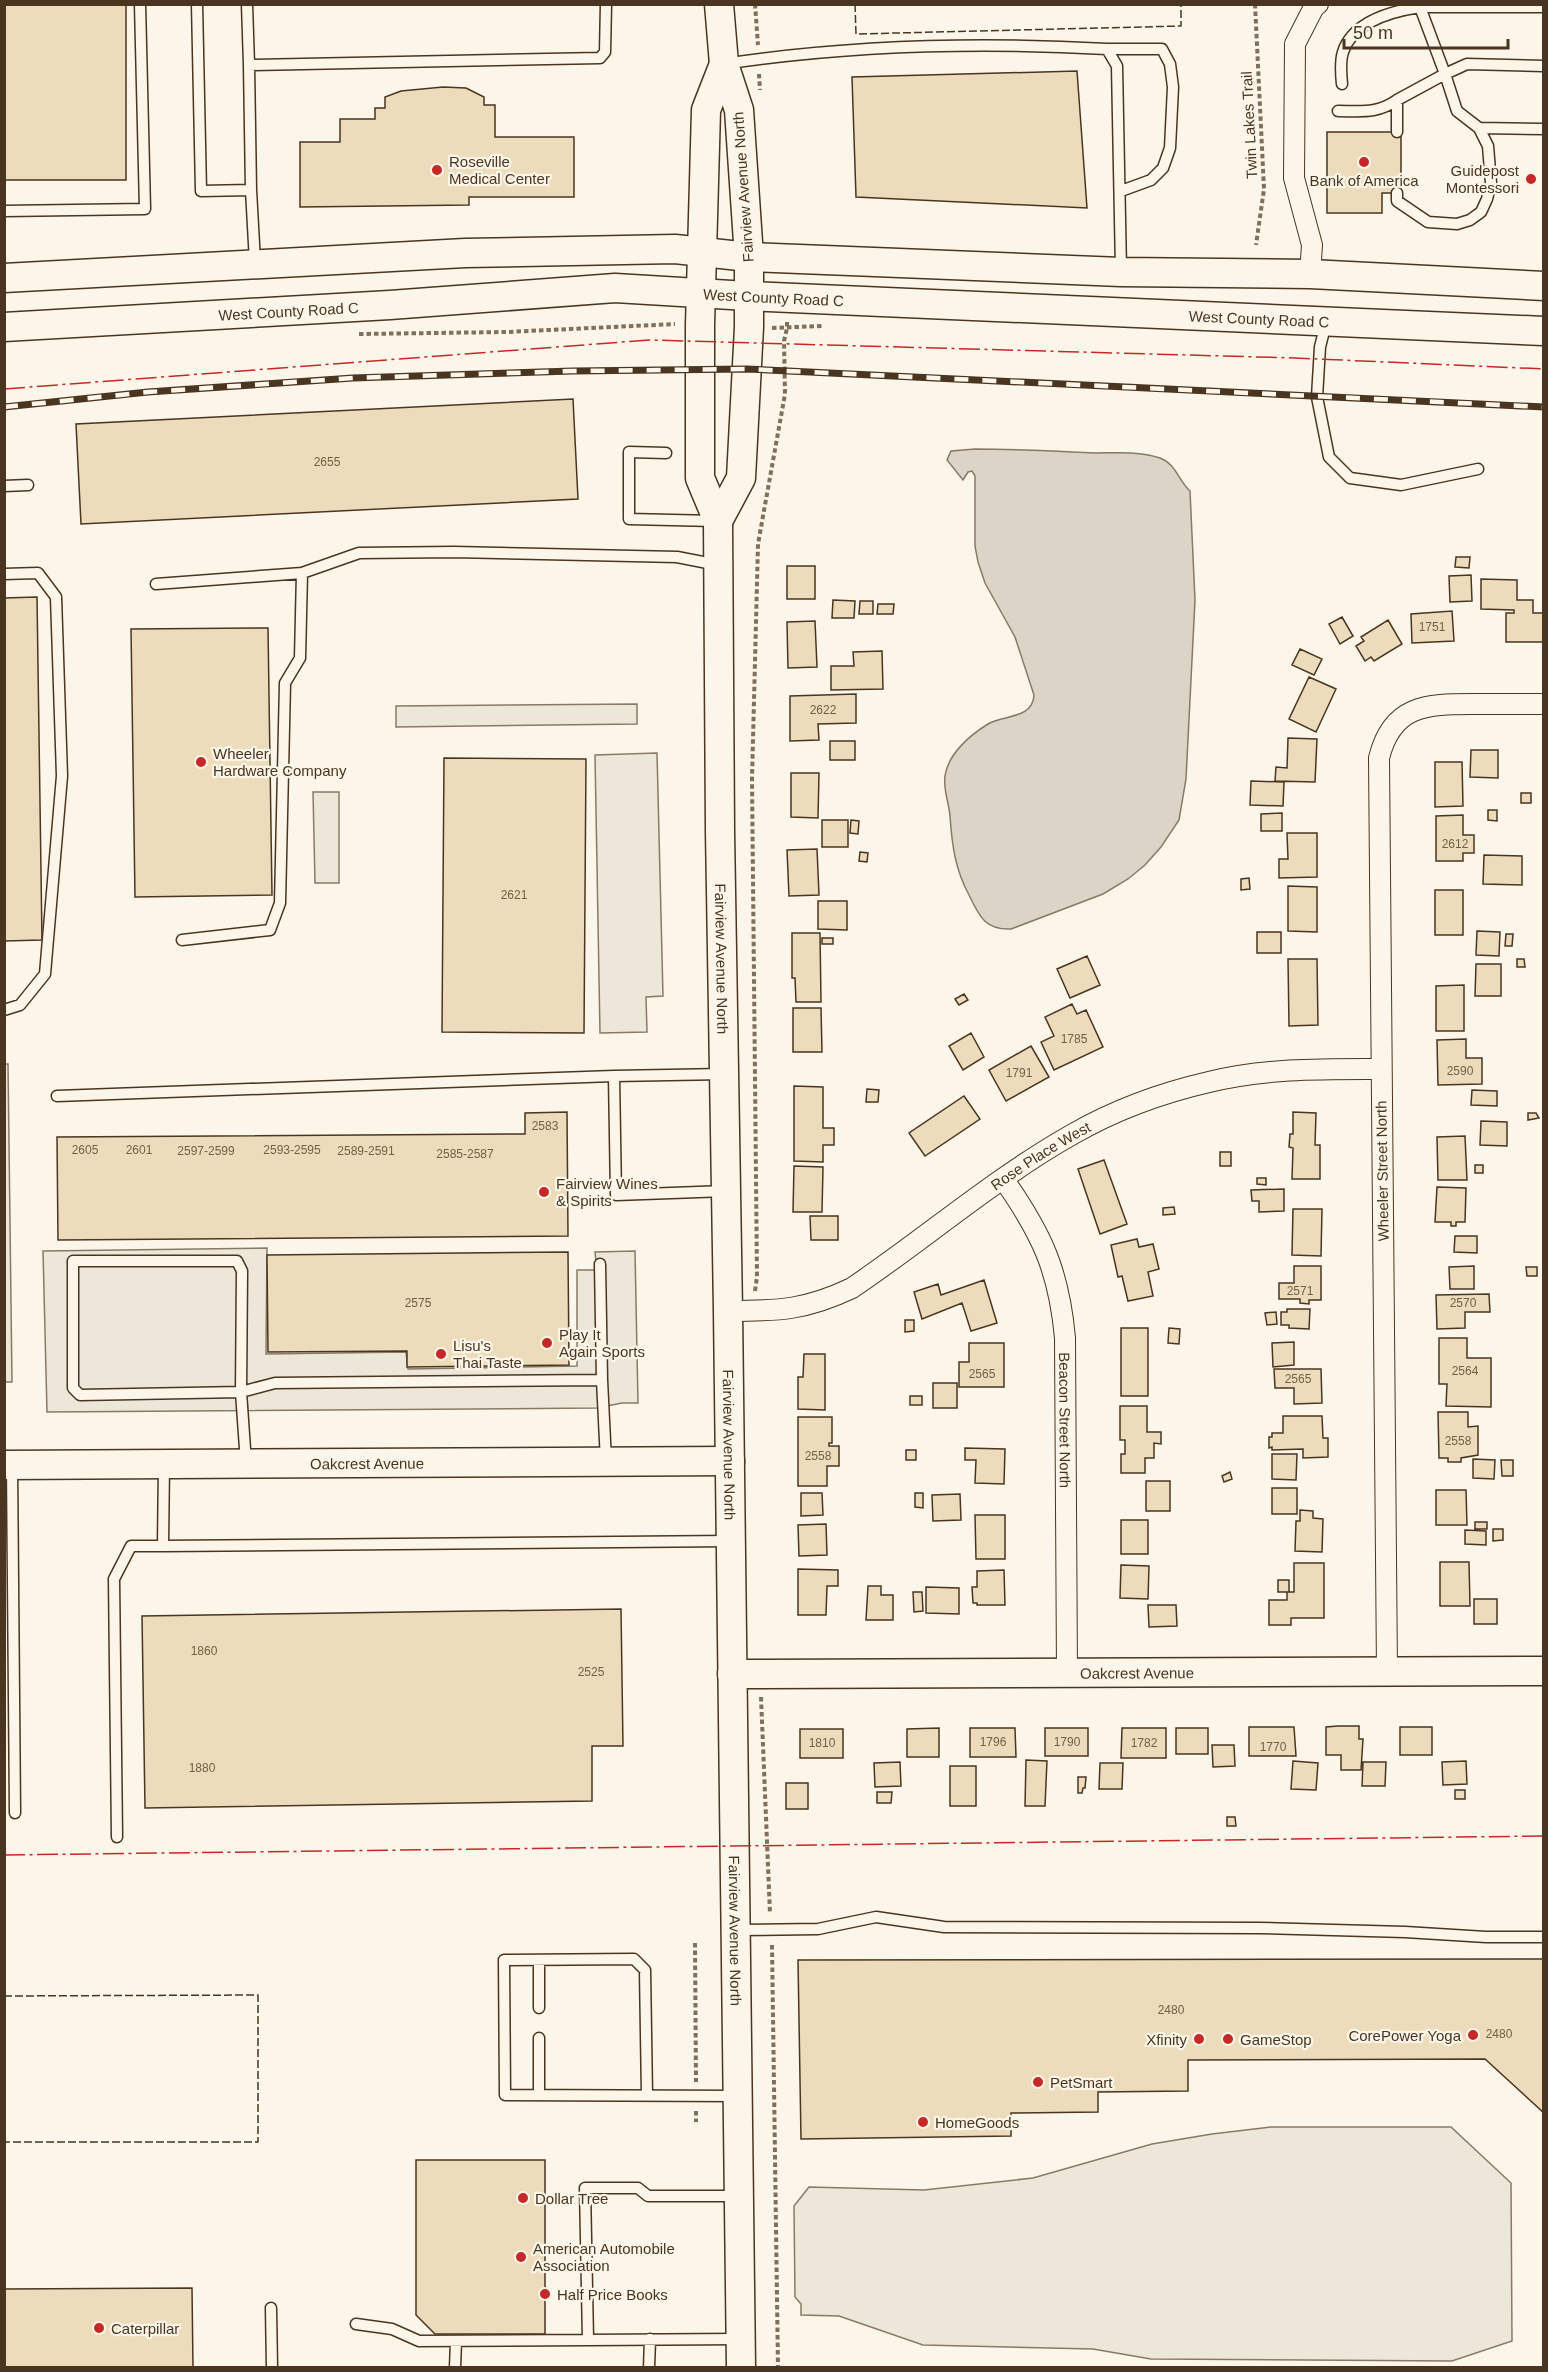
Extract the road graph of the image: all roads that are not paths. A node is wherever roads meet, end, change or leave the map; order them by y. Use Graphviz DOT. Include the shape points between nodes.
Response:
graph roads {
  1 [pos="140,4"];
  2 [pos="197,4"];
  3 [pos="247,4"];
  4 [pos="606,4"];
  5 [pos="719,4"];
  6 [pos="1318,4"];
  7 [pos="1420,6"];
  8 [pos="1544,7"];
  9 [pos="1107,49"];
  10 [pos="724,64"];
  11 [pos="249,65"];
  12 [pos="1544,66"];
  13 [pos="1445,74"];
  14 [pos="1342,84"];
  15 [pos="1398,100"];
  16 [pos="1338,111"];
  17 [pos="1479,128"];
  18 [pos="1544,129"];
  19 [pos="1398,132"];
  20 [pos="251,190"];
  21 [pos="1121,191"];
  22 [pos="1397,193"];
  23 [pos="4,211"];
  24 [pos="702,253"];
  25 [pos="748,257"];
  26 [pos="255,264"];
  27 [pos="1121,272"];
  28 [pos="1310,274"];
  29 [pos="4,278"];
  30 [pos="1544,286"];
  31 [pos="701,292"];
  32 [pos="748,296"];
  33 [pos="1326,322"];
  34 [pos="4,327"];
  35 [pos="1544,331"];
  36 [pos="666,453"];
  37 [pos="1478,469"];
  38 [pos="28,485"];
  39 [pos="4,486"];
  40 [pos="718,521"];
  41 [pos="718,565"];
  42 [pos="302,573"];
  43 [pos="4,574"];
  44 [pos="156,584"];
  45 [pos="1544,704"];
  46 [pos="182,940"];
  47 [pos="4,1010"];
  48 [pos="1381,1069"];
  49 [pos="724,1074"];
  50 [pos="614,1076"];
  51 [pos="57,1096"];
  52 [pos="1004,1180"];
  53 [pos="726,1191"];
  54 [pos="600,1264"];
  55 [pos="728,1311"];
  56 [pos="602,1380"];
  57 [pos="241,1392"];
  58 [pos="730,1461"];
  59 [pos="606,1462"];
  60 [pos="164,1464"];
  61 [pos="246,1464"];
  62 [pos="8,1465"];
  63 [pos="730,1541"];
  64 [pos="163,1546"];
  65 [pos="1387,1671"];
  66 [pos="1544,1671"];
  67 [pos="1068,1673"];
  68 [pos="732,1674"];
  69 [pos="15,1813"];
  70 [pos="117,1837"];
  71 [pos="735,1930"];
  72 [pos="1544,1937"];
  73 [pos="539,1960"];
  74 [pos="539,2008"];
  75 [pos="539,2038"];
  76 [pos="539,2094"];
  77 [pos="647,2096"];
  78 [pos="737,2096"];
  79 [pos="739,2196"];
  80 [pos="271,2308"];
  81 [pos="356,2324"];
  82 [pos="741,2338"];
  83 [pos="650,2339"];
  84 [pos="588,2340"];
  85 [pos="456,2341"];
  86 [pos="272,2367"];
  87 [pos="455,2367"];
  88 [pos="649,2367"];
  89 [pos="741,2367"];
  1 -- 23 [label="lane" via="145,210"];
  2 -- 20 [label="lane" via="201,191"];
  3 -- 11 [label="lane"];
  4 -- 11 [label="lane" via="605,52 600,58"];
  5 -- 10 [label="street, Fairview Avenue North"];
  6 -- 28 [label="street" via="1295,44 1294,178 1312,245"];
  7 -- 8 [label="lane"];
  7 -- 13 [label="lane"];
  7 -- 14 [label="lane" via="1396,10 1354,34 1343,52"];
  9 -- 10 [label="lane" via="880,48 791,54"];
  9 -- 21 [label="lane" via="1118,66"];
  9 -- 21 [label="lane" via="1162,49 1170,64 1173,87 1170,148 1163,168 1151,180"];
  10 -- 24 [label="street, Fairview Avenue North" via="706,110"];
  10 -- 25 [label="street, Fairview Avenue North" via="739,110"];
  11 -- 20 [label="lane"];
  12 -- 13 [label="lane" via="1467,64"];
  13 -- 15 [label="lane"];
  13 -- 17 [label="lane" via="1457,111"];
  15 -- 16 [label="lane" via="1384,108"];
  15 -- 19 [label="lane"];
  17 -- 18 [label="lane"];
  17 -- 22 [label="lane" via="1488,146 1491,183 1481,212 1456,224 1428,222 1398,201"];
  20 -- 26 [label="lane"];
  21 -- 27 [label="lane"];
  24 -- 25 [label="street"];
  24 -- 26 [label="street" via="614,249"];
  24 -- 31 [label="street, Fairview Avenue North"];
  25 -- 27 [label="street"];
  25 -- 32 [label="street, Fairview Avenue North"];
  26 -- 29 [label="street"];
  27 -- 28 [label="street"];
  28 -- 30 [label="street"];
  31 -- 32 [label="street, West County Road C"];
  31 -- 34 [label="street, West County Road C" via="615,288"];
  31 -- 40 [label="street, Fairview Avenue North" via="700,478"];
  32 -- 33 [label="street, West County Road C"];
  32 -- 40 [label="street, Fairview Avenue North" via="741,478"];
  33 -- 35 [label="street, West County Road C"];
  33 -- 37 [label="lane" via="1320,346 1317,397 1329,457 1350,478 1401,485"];
  36 -- 40 [label="lane" via="629,452 629,519"];
  38 -- 39 [label="lane"];
  40 -- 41 [label="street, Fairview Avenue North"];
  41 -- 42 [label="lane" via="677,557 359,553"];
  41 -- 49 [label="street, Fairview Avenue North"];
  42 -- 44 [label="lane"];
  42 -- 46 [label="lane" via="300,658 285,684 280,903 270,930"];
  43 -- 47 [label="lane" via="38,573 56,597 62,776 45,974 20,1005"];
  45 -- 48 [label="street, Wheeler Street North" via="1420,707 1392,726 1383,742 1379,758"];
  48 -- 52 [label="street, Rose Place West" via="1263,1072 1160,1095 1072,1134"];
  48 -- 65 [label="street, Wheeler Street North"];
  49 -- 50 [label="lane"];
  49 -- 53 [label="street, Fairview Avenue North"];
  50 -- 51 [label="lane"];
  50 -- 53 [label="lane" via="616,1195"];
  52 -- 55 [label="street, Rose Place West" via="862,1281 827,1300 799,1308"];
  52 -- 67 [label="street, Beacon Street North" via="1039,1234 1062,1303"];
  53 -- 55 [label="street, Fairview Avenue North"];
  54 -- 56 [label="lane"];
  55 -- 58 [label="street, Fairview Avenue North"];
  56 -- 57 [label="lane" via="275,1383"];
  56 -- 59 [label="lane"];
  57 -- 57 [label="lane" via="80,1395 73,1388 73,1261 237,1261 242,1271"];
  57 -- 61 [label="lane"];
  58 -- 59 [label="street, Oakcrest Avenue"];
  58 -- 63 [label="street, Fairview Avenue North"];
  59 -- 61 [label="street, Oakcrest Avenue"];
  60 -- 61 [label="street, Oakcrest Avenue"];
  60 -- 62 [label="street, Oakcrest Avenue"];
  60 -- 64 [label="lane"];
  62 -- 69 [label="lane"];
  63 -- 64 [label="lane"];
  63 -- 68 [label="street, Fairview Avenue North"];
  64 -- 70 [label="lane" via="131,1546 114,1579"];
  65 -- 66 [label="street, Oakcrest Avenue"];
  65 -- 67 [label="street, Oakcrest Avenue"];
  67 -- 68 [label="street, Oakcrest Avenue"];
  68 -- 71 [label="street, Fairview Avenue North"];
  71 -- 72 [label="lane" via="818,1929 876,1917 944,1927 1270,1929"];
  71 -- 78 [label="street, Fairview Avenue North"];
  73 -- 74 [label="lane"];
  73 -- 76 [label="lane" via="504,1960 506,2095"];
  73 -- 77 [label="lane" via="634,1959 641,1964 645,1970"];
  75 -- 76 [label="lane"];
  76 -- 77 [label="lane"];
  77 -- 78 [label="lane"];
  78 -- 79 [label="street, Fairview Avenue North"];
  79 -- 82 [label="street, Fairview Avenue North"];
  79 -- 84 [label="lane" via="648,2196 638,2188 585,2188"];
  80 -- 86 [label="lane"];
  81 -- 85 [label="lane" via="392,2329 419,2342"];
  82 -- 83 [label="lane"];
  82 -- 89 [label="street, Fairview Avenue North"];
  83 -- 84 [label="lane"];
  83 -- 88 [label="lane"];
  84 -- 85 [label="lane"];
  85 -- 87 [label="lane"];
}
